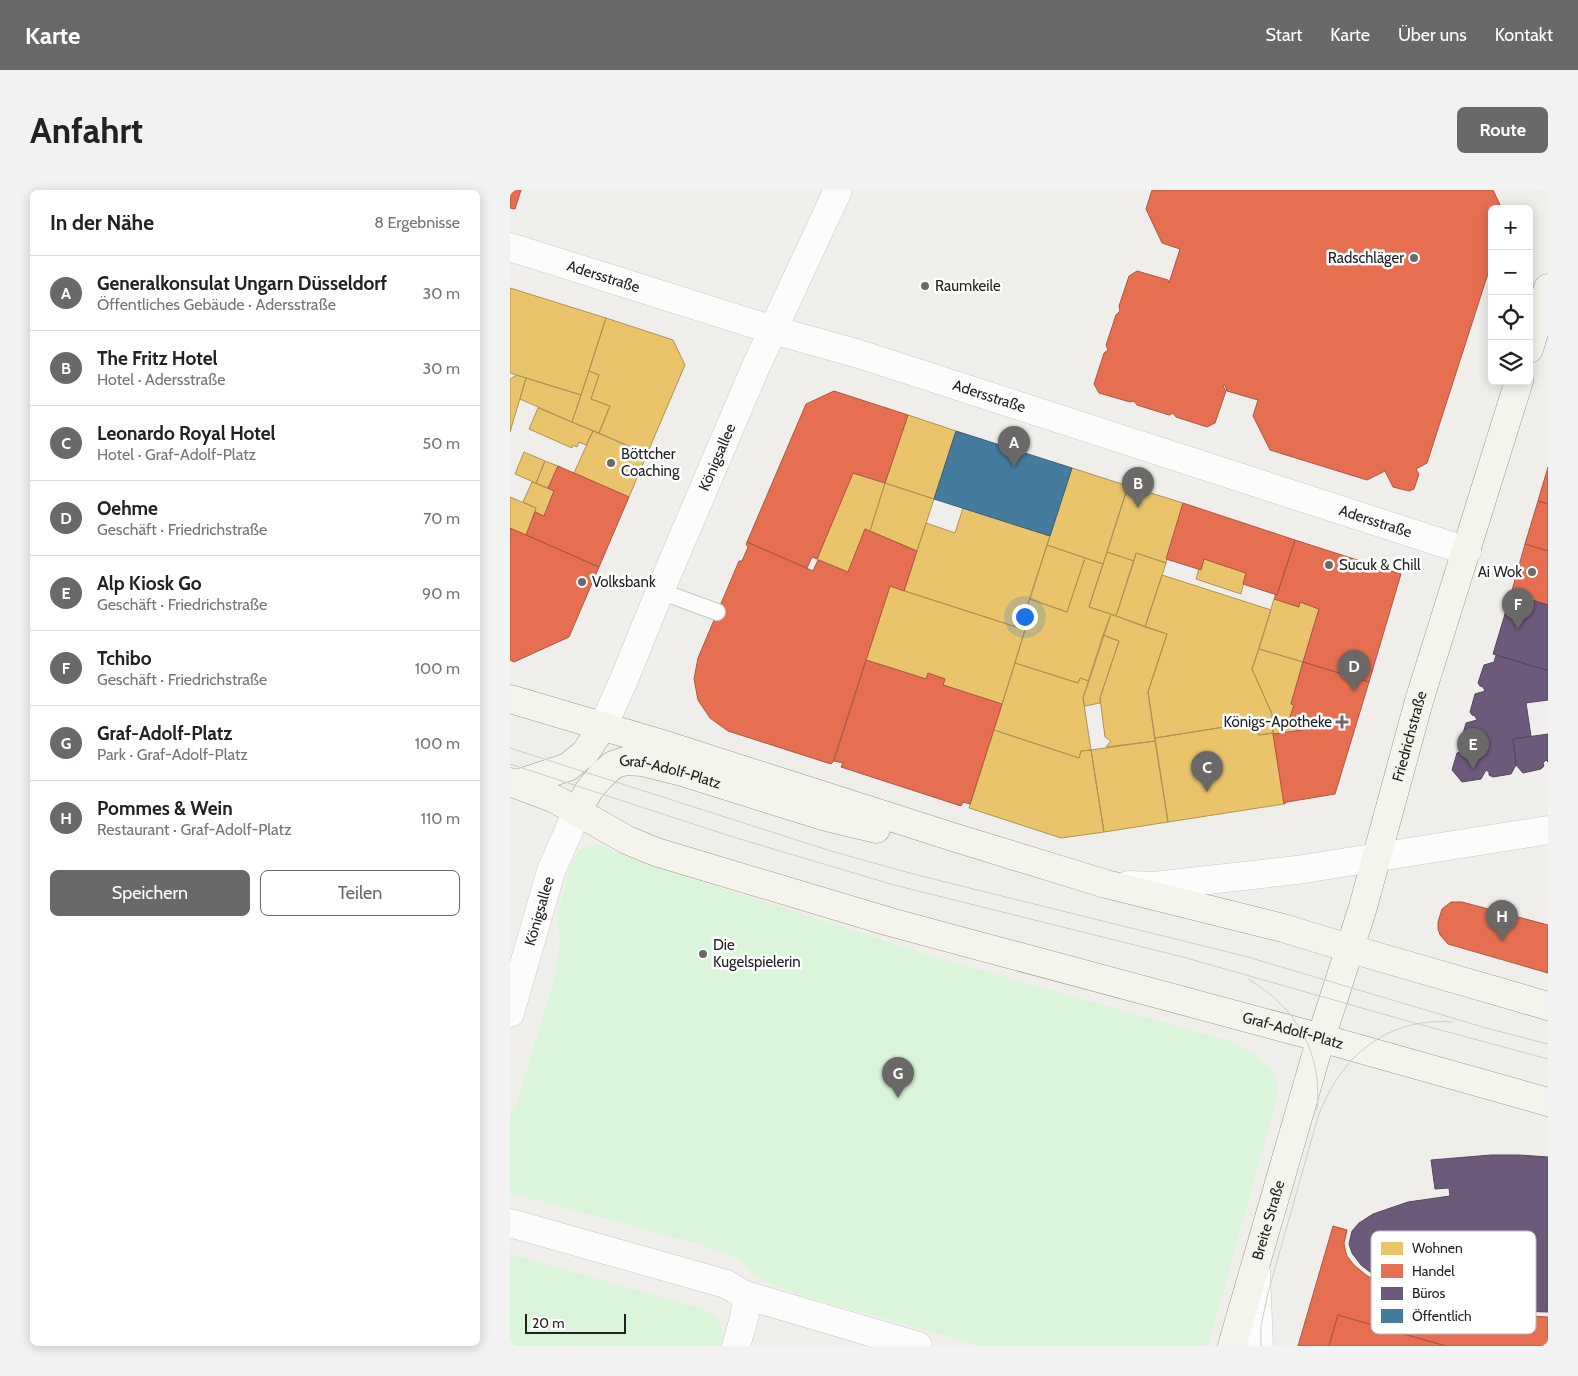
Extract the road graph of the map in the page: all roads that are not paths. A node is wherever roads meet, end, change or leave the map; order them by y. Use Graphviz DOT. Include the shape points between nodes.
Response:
graph roads {
  1 [pos="838,190"];
  2 [pos="510,246"];
  3 [pos="1548,288"];
  4 [pos="773,330"];
  5 [pos="1532,340"];
  6 [pos="1519,385"];
  7 [pos="1467,551"];
  8 [pos="660,591"];
  9 [pos="717,612"];
  10 [pos="510,699"];
  11 [pos="603,726"];
  12 [pos="514,783"];
  13 [pos="576,812"];
  14 [pos="1540,834"];
  15 [pos="956,838"];
  16 [pos="1377,857"];
  17 [pos="1106,884"];
  18 [pos="1350,949"];
  19 [pos="1548,1006"];
  20 [pos="510,1013"];
  21 [pos="1321,1038"];
  22 [pos="1306,1094"];
  23 [pos="1548,1102"];
  24 [pos="510,1223"];
  25 [pos="1256,1266"];
  26 [pos="745,1296"];
  27 [pos="736,1346"];
  28 [pos="918,1346"];
  29 [pos="1232,1346"];
  30 [pos="1259,1346"];
  1 -- 4 [label="street, Königsallee"];
  2 -- 4 [label="street, Adersstraße"];
  3 -- 5 [label="main road"];
  4 -- 7 [label="street, Adersstraße" via="868,357"];
  4 -- 8 [label="street, Königsallee"];
  6 -- 7 [label="main road, Friedrichstraße"];
  7 -- 16 [label="main road, Friedrichstraße" via="1419,701"];
  8 -- 9 [label="lane"];
  8 -- 11 [label="street, Königsallee"];
  10 -- 11 [label="main road, Graf-Adolf-Platz"];
  11 -- 12 [label="main road" via="585,753 568,767"];
  11 -- 15 [label="main road, Graf-Adolf-Platz"];
  12 -- 13 [label="main road" via="555,799"];
  13 -- 15 [label="main road, Graf-Adolf-Platz" via="600,777 613,764 624,761 654,765 826,817 891,833"];
  13 -- 20 [label="street, Königsallee" via="551,871"];
  13 -- 21 [label="main road, Graf-Adolf-Platz" via="656,852 890,922"];
  14 -- 16 [label="street, Graf-Adolf-Platz"];
  15 -- 17 [label="main road, Graf-Adolf-Platz"];
  16 -- 17 [label="street, Graf-Adolf-Platz" via="1297,870 1154,886"];
  16 -- 18 [label="main road, Friedrichstraße"];
  17 -- 18 [label="main road, Graf-Adolf-Platz" via="1283,928"];
  18 -- 19 [label="main road, Graf-Adolf-Platz"];
  18 -- 21 [label="main road, Friedrichstraße"];
  21 -- 22 [label="main road, Friedrichstraße"];
  21 -- 23 [label="main road, Graf-Adolf-Platz"];
  22 -- 25 [label="main road, Breite Straße"];
  24 -- 26 [label="street" via="726,1284"];
  25 -- 29 [label="main road, Breite Straße"];
  25 -- 30 [label="street"];
  26 -- 27 [label="street" via="745,1313"];
  26 -- 28 [label="street"];
}
